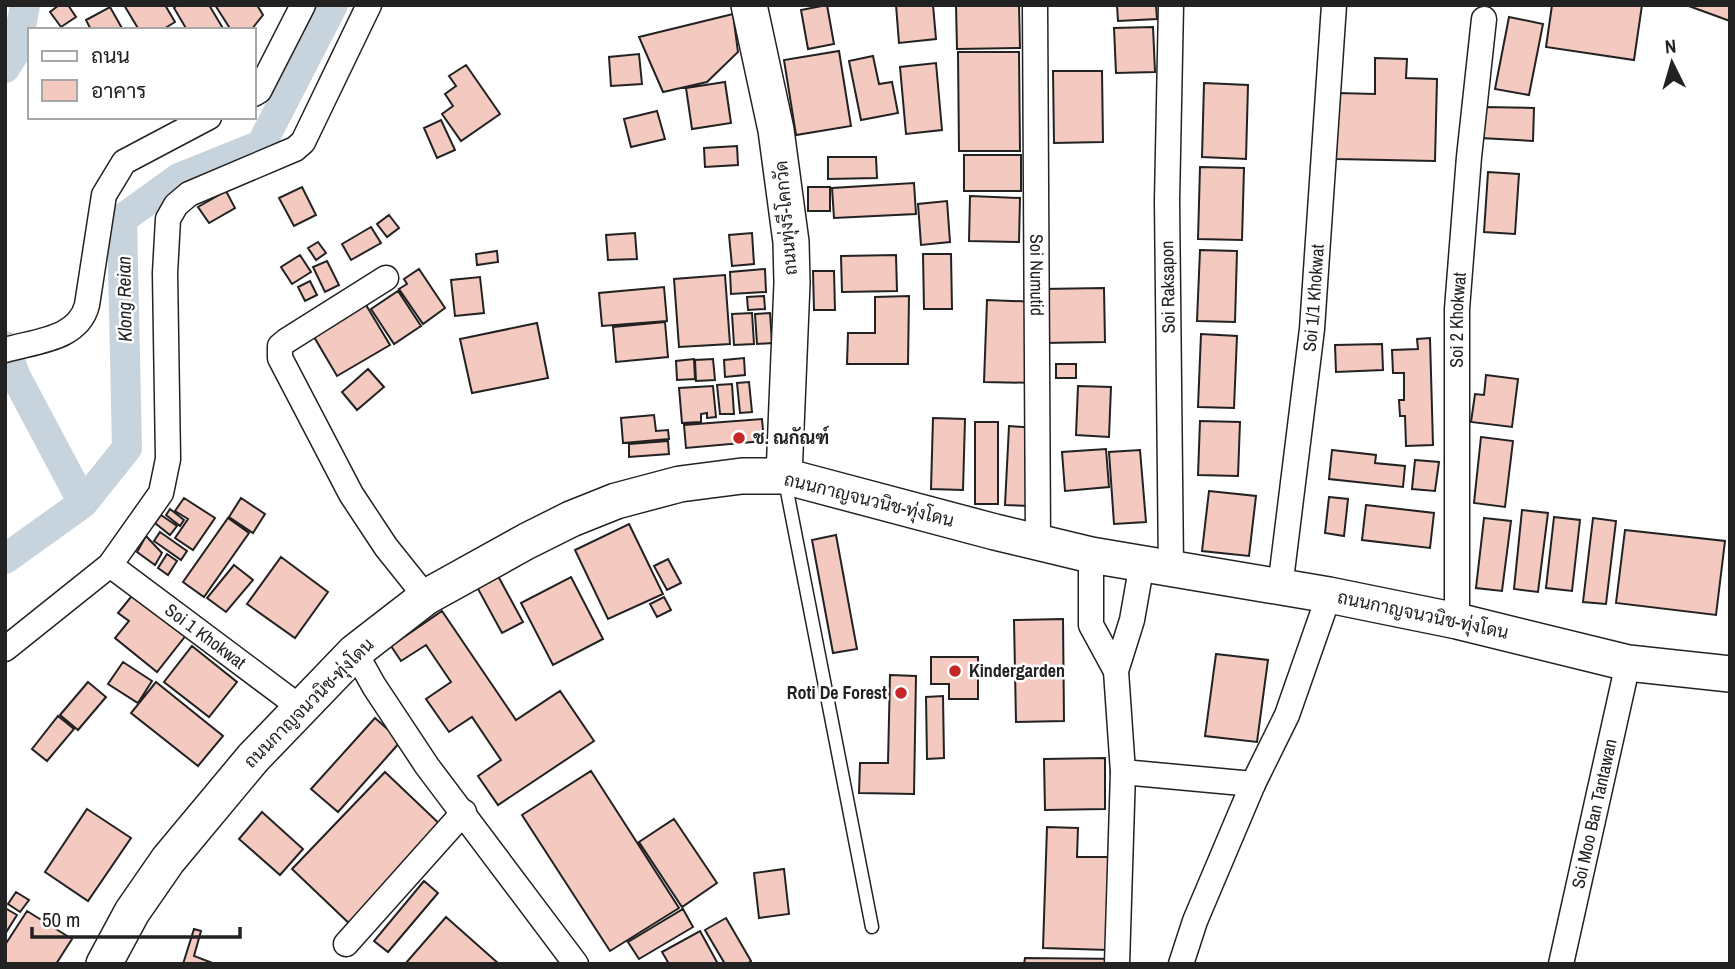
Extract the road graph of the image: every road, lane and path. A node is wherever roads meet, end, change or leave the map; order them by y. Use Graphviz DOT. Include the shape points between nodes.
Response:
graph roads {
  1 [pos="303,5"];
  2 [pos="369,5"];
  3 [pos="749,5"];
  4 [pos="1035,5"];
  5 [pos="1171,5"];
  6 [pos="1334,5"];
  7 [pos="1484,19"];
  8 [pos="256,93"];
  9 [pos="205,119"];
  10 [pos="386,278"];
  11 [pos="16,347"];
  12 [pos="784,476"];
  13 [pos="1038,542"];
  14 [pos="1091,555"];
  15 [pos="110,565"];
  16 [pos="1157,566"];
  17 [pos="1280,587"];
  18 [pos="1329,595"];
  19 [pos="425,597"];
  20 [pos="1457,621"];
  21 [pos="5,649"];
  22 [pos="355,652"];
  23 [pos="1628,663"];
  24 [pos="1116,671"];
  25 [pos="1730,674"];
  26 [pos="301,708"];
  27 [pos="1122,772"];
  28 [pos="1252,784"];
  29 [pos="464,812"];
  30 [pos="872,927"];
  31 [pos="346,944"];
  32 [pos="104,964"];
  33 [pos="576,964"];
  34 [pos="1117,964"];
  35 [pos="1181,964"];
  36 [pos="1560,964"];
  1 -- 8 [label="street"];
  2 -- 15 [label="street" via="303,142 189,194 171,212 166,273 166,478 161,493"];
  3 -- 12 [label="street, ถนนทุ่งรี-โคกวัด" via="776,130 791,242"];
  4 -- 13 [label="street, Soi Numutid"];
  5 -- 16 [label="street, Soi Raksapon"];
  6 -- 17 [label="street, Soi 1/1 Khokwat" via="1312,329"];
  7 -- 20 [label="street, Soi 2 Khokwat" via="1457,309"];
  9 -- 11 [label="street" via="124,162 104,195 81,321 65,333"];
  10 -- 19 [label="street" via="286,341 280,346 280,358 351,494"];
  12 -- 13 [label="street, ถนนกาญจนวนิช-ทุ่งโดน"];
  12 -- 19 [label="street, ถนนกาญจนวนิช-ทุ่งโดน" via="710,480 637,494 571,519"];
  12 -- 30 [label="lane"];
  13 -- 14 [label="street, ถนนกาญจนวนิช-ทุ่งโดน"];
  14 -- 16 [label="street, ถนนกาญจนวนิช-ทุ่งโดน"];
  14 -- 24 [label="street" via="1091,625"];
  15 -- 21 [label="street"];
  15 -- 26 [label="street, Soi 1 Khokwat"];
  16 -- 17 [label="street, ถนนกาญจนวนิช-ทุ่งโดน"];
  16 -- 24 [label="street, Soi Raksapon" via="1132,620"];
  17 -- 18 [label="street, ถนนกาญจนวนิช-ทุ่งโดน"];
  18 -- 20 [label="street, ถนนกาญจนวนิช-ทุ่งโดน"];
  18 -- 28 [label="street" via="1287,715"];
  19 -- 22 [label="street, ถนนกาญจนวนิช-ทุ่งโดน"];
  20 -- 23 [label="street, ถนนกาญจนวนิช-ทุ่งโดน"];
  22 -- 26 [label="street, ถนนกาญจนวนิช-ทุ่งโดน"];
  22 -- 29 [label="street" via="427,766"];
  23 -- 25 [label="street, ถนนกาญจนวนิช-ทุ่งโดน"];
  23 -- 36 [label="street, Soi Moo Ban Tantawan"];
  24 -- 27 [label="street"];
  26 -- 32 [label="street, ถนนกาญจนวนิช-ทุ่งโดน" via="168,860"];
  27 -- 28 [label="street"];
  27 -- 34 [label="street"];
  28 -- 35 [label="street"];
  29 -- 31 [label="street"];
  29 -- 33 [label="street"];
}
